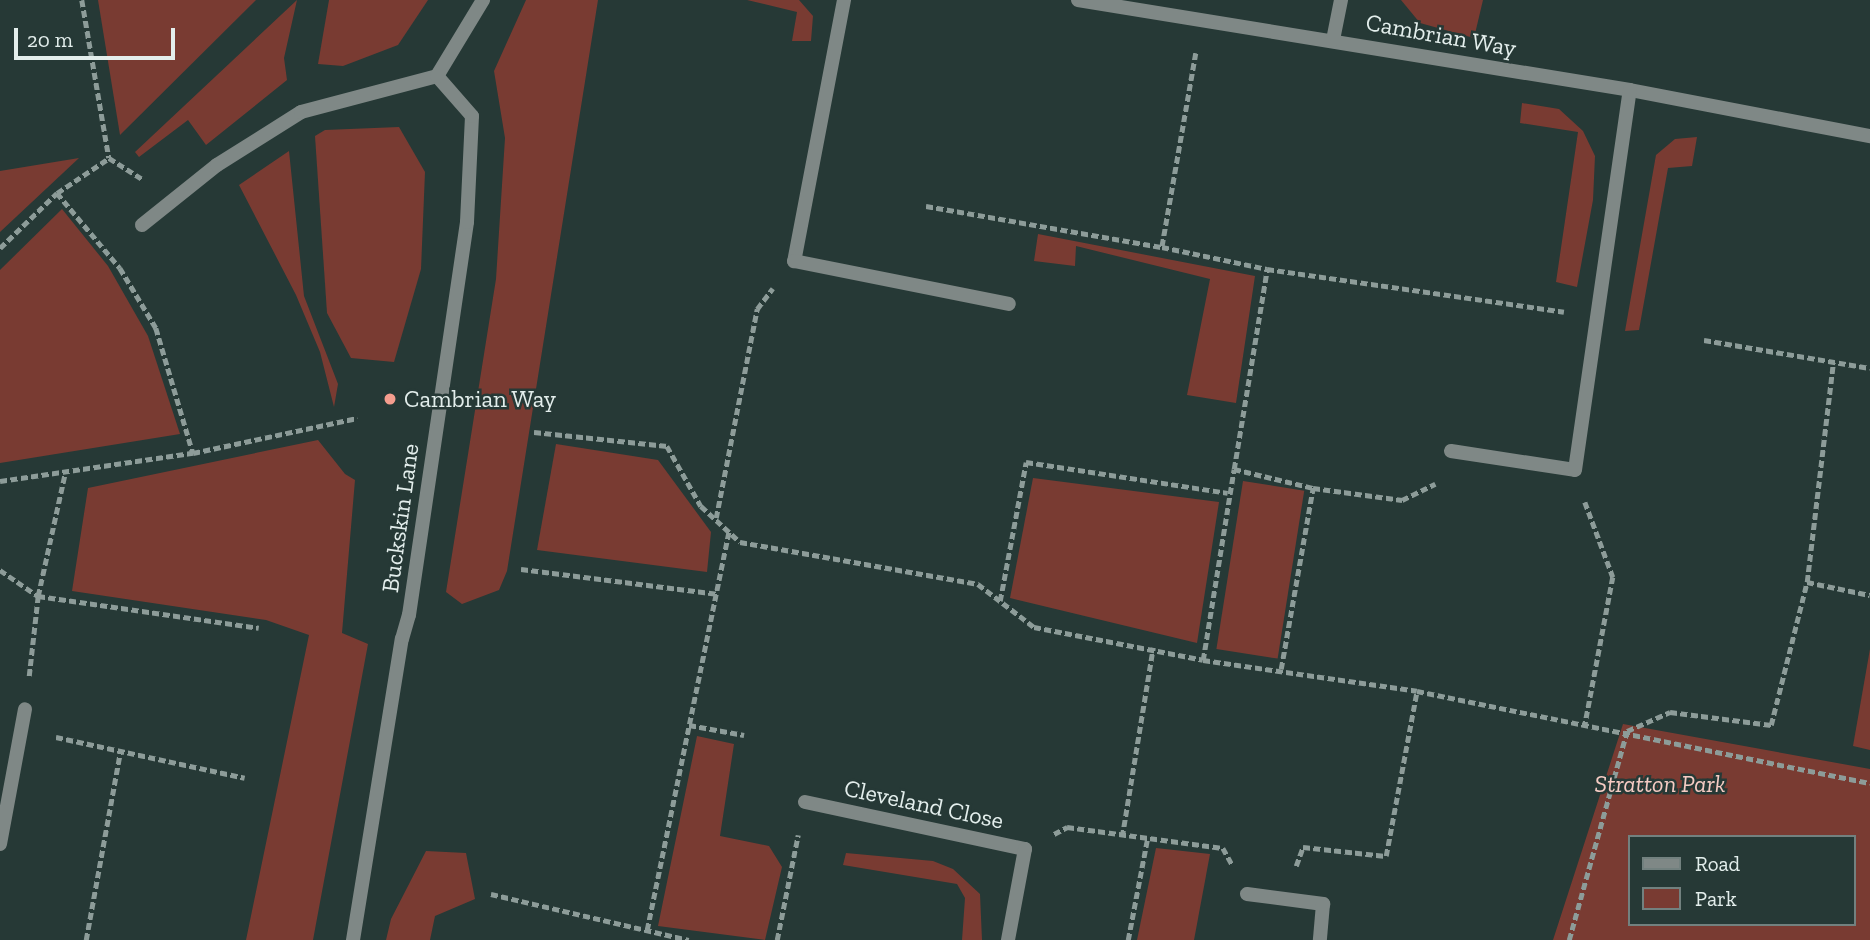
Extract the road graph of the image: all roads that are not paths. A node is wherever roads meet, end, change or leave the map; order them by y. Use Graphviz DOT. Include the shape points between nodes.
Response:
graph roads {
  1 [pos="483,0"];
  2 [pos="844,0"];
  3 [pos="1078,0"];
  4 [pos="1341,0"];
  5 [pos="1334,40"];
  6 [pos="437,76"];
  7 [pos="1630,90"];
  8 [pos="1870,136"];
  9 [pos="142,225"];
  10 [pos="1009,304"];
  11 [pos="1451,450"];
  12 [pos="25,709"];
  13 [pos="805,802"];
  14 [pos="0,844"];
  15 [pos="1247,894"];
  16 [pos="353,940"];
  17 [pos="1008,940"];
  18 [pos="1320,940"];
  1 -- 6 [label="street"];
  2 -- 10 [label="street" via="794,261"];
  3 -- 5 [label="street, Cambrian Way"];
  4 -- 5 [label="street"];
  5 -- 7 [label="street, Cambrian Way"];
  6 -- 9 [label="street" via="301,112 217,165"];
  6 -- 16 [label="street, Buckskin Lane" via="472,116 467,222 409,615"];
  7 -- 8 [label="street, Cambrian Way"];
  7 -- 11 [label="street" via="1575,470"];
  12 -- 14 [label="street"];
  13 -- 17 [label="street, Cleveland Close" via="1025,849"];
  15 -- 18 [label="street" via="1323,904"];
}
